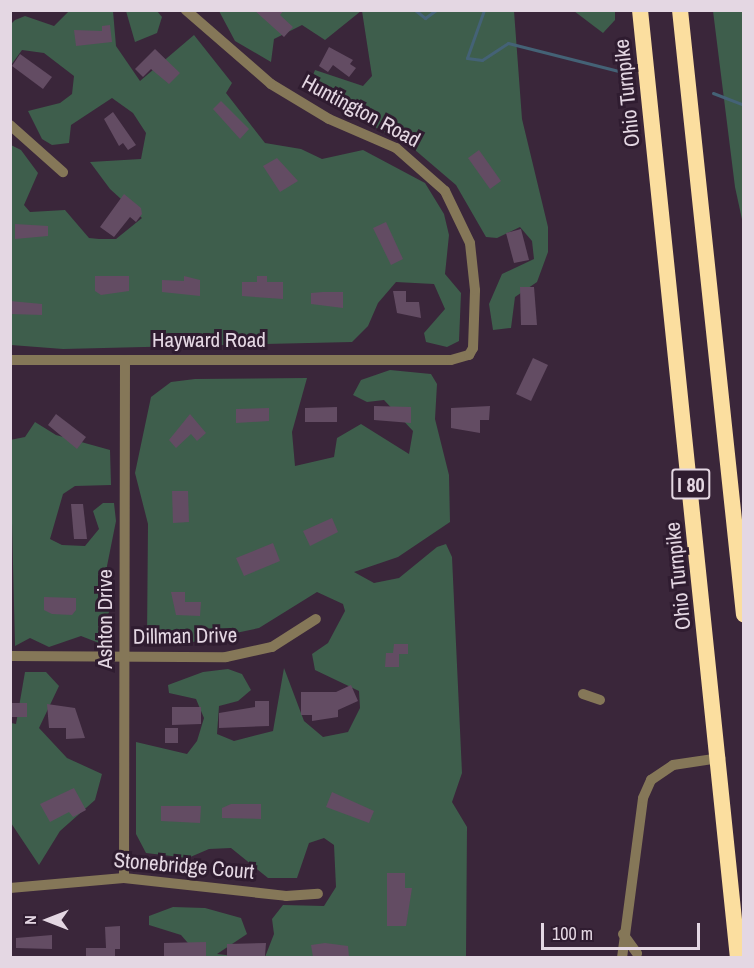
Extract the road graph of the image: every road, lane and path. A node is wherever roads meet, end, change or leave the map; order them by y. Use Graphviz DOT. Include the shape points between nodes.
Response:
graph roads {
  1 [pos="186,10"];
  2 [pos="640,10"];
  3 [pos="680,10"];
  4 [pos="10,125"];
  5 [pos="63,172"];
  6 [pos="10,360"];
  7 [pos="125,360"];
  8 [pos="407,360"];
  9 [pos="744,615"];
  10 [pos="316,619"];
  11 [pos="10,656"];
  12 [pos="124,656"];
  13 [pos="583,694"];
  14 [pos="600,700"];
  15 [pos="720,758"];
  16 [pos="124,878"];
  17 [pos="10,888"];
  18 [pos="318,894"];
  19 [pos="623,934"];
  20 [pos="636,953"];
  21 [pos="622,957"];
  22 [pos="738,957"];
  1 -- 8 [label="street, Huntington Road" via="271,84 413,159 454,206 473,263 473,348 461,359"];
  2 -- 15 [label="highway, Ohio Turnpike / I 80"];
  3 -- 9 [label="highway, I 80"];
  4 -- 5 [label="street"];
  6 -- 7 [label="street, Hayward Road"];
  7 -- 8 [label="street, Hayward Road"];
  7 -- 12 [label="street, Ashton Drive"];
  10 -- 12 [label="street, Dillman Drive" via="272,646 243,655"];
  11 -- 12 [label="street, Dillman Drive"];
  12 -- 16 [label="street, Ashton Drive"];
  13 -- 14 [label="street"];
  15 -- 19 [label="street" via="673,765 651,780 643,798"];
  15 -- 22 [label="highway, Ohio Turnpike / I 80"];
  16 -- 17 [label="street, Stonebridge Court"];
  16 -- 18 [label="street, Stonebridge Court" via="286,896"];
  19 -- 20 [label="street"];
  19 -- 21 [label="street"];
}
